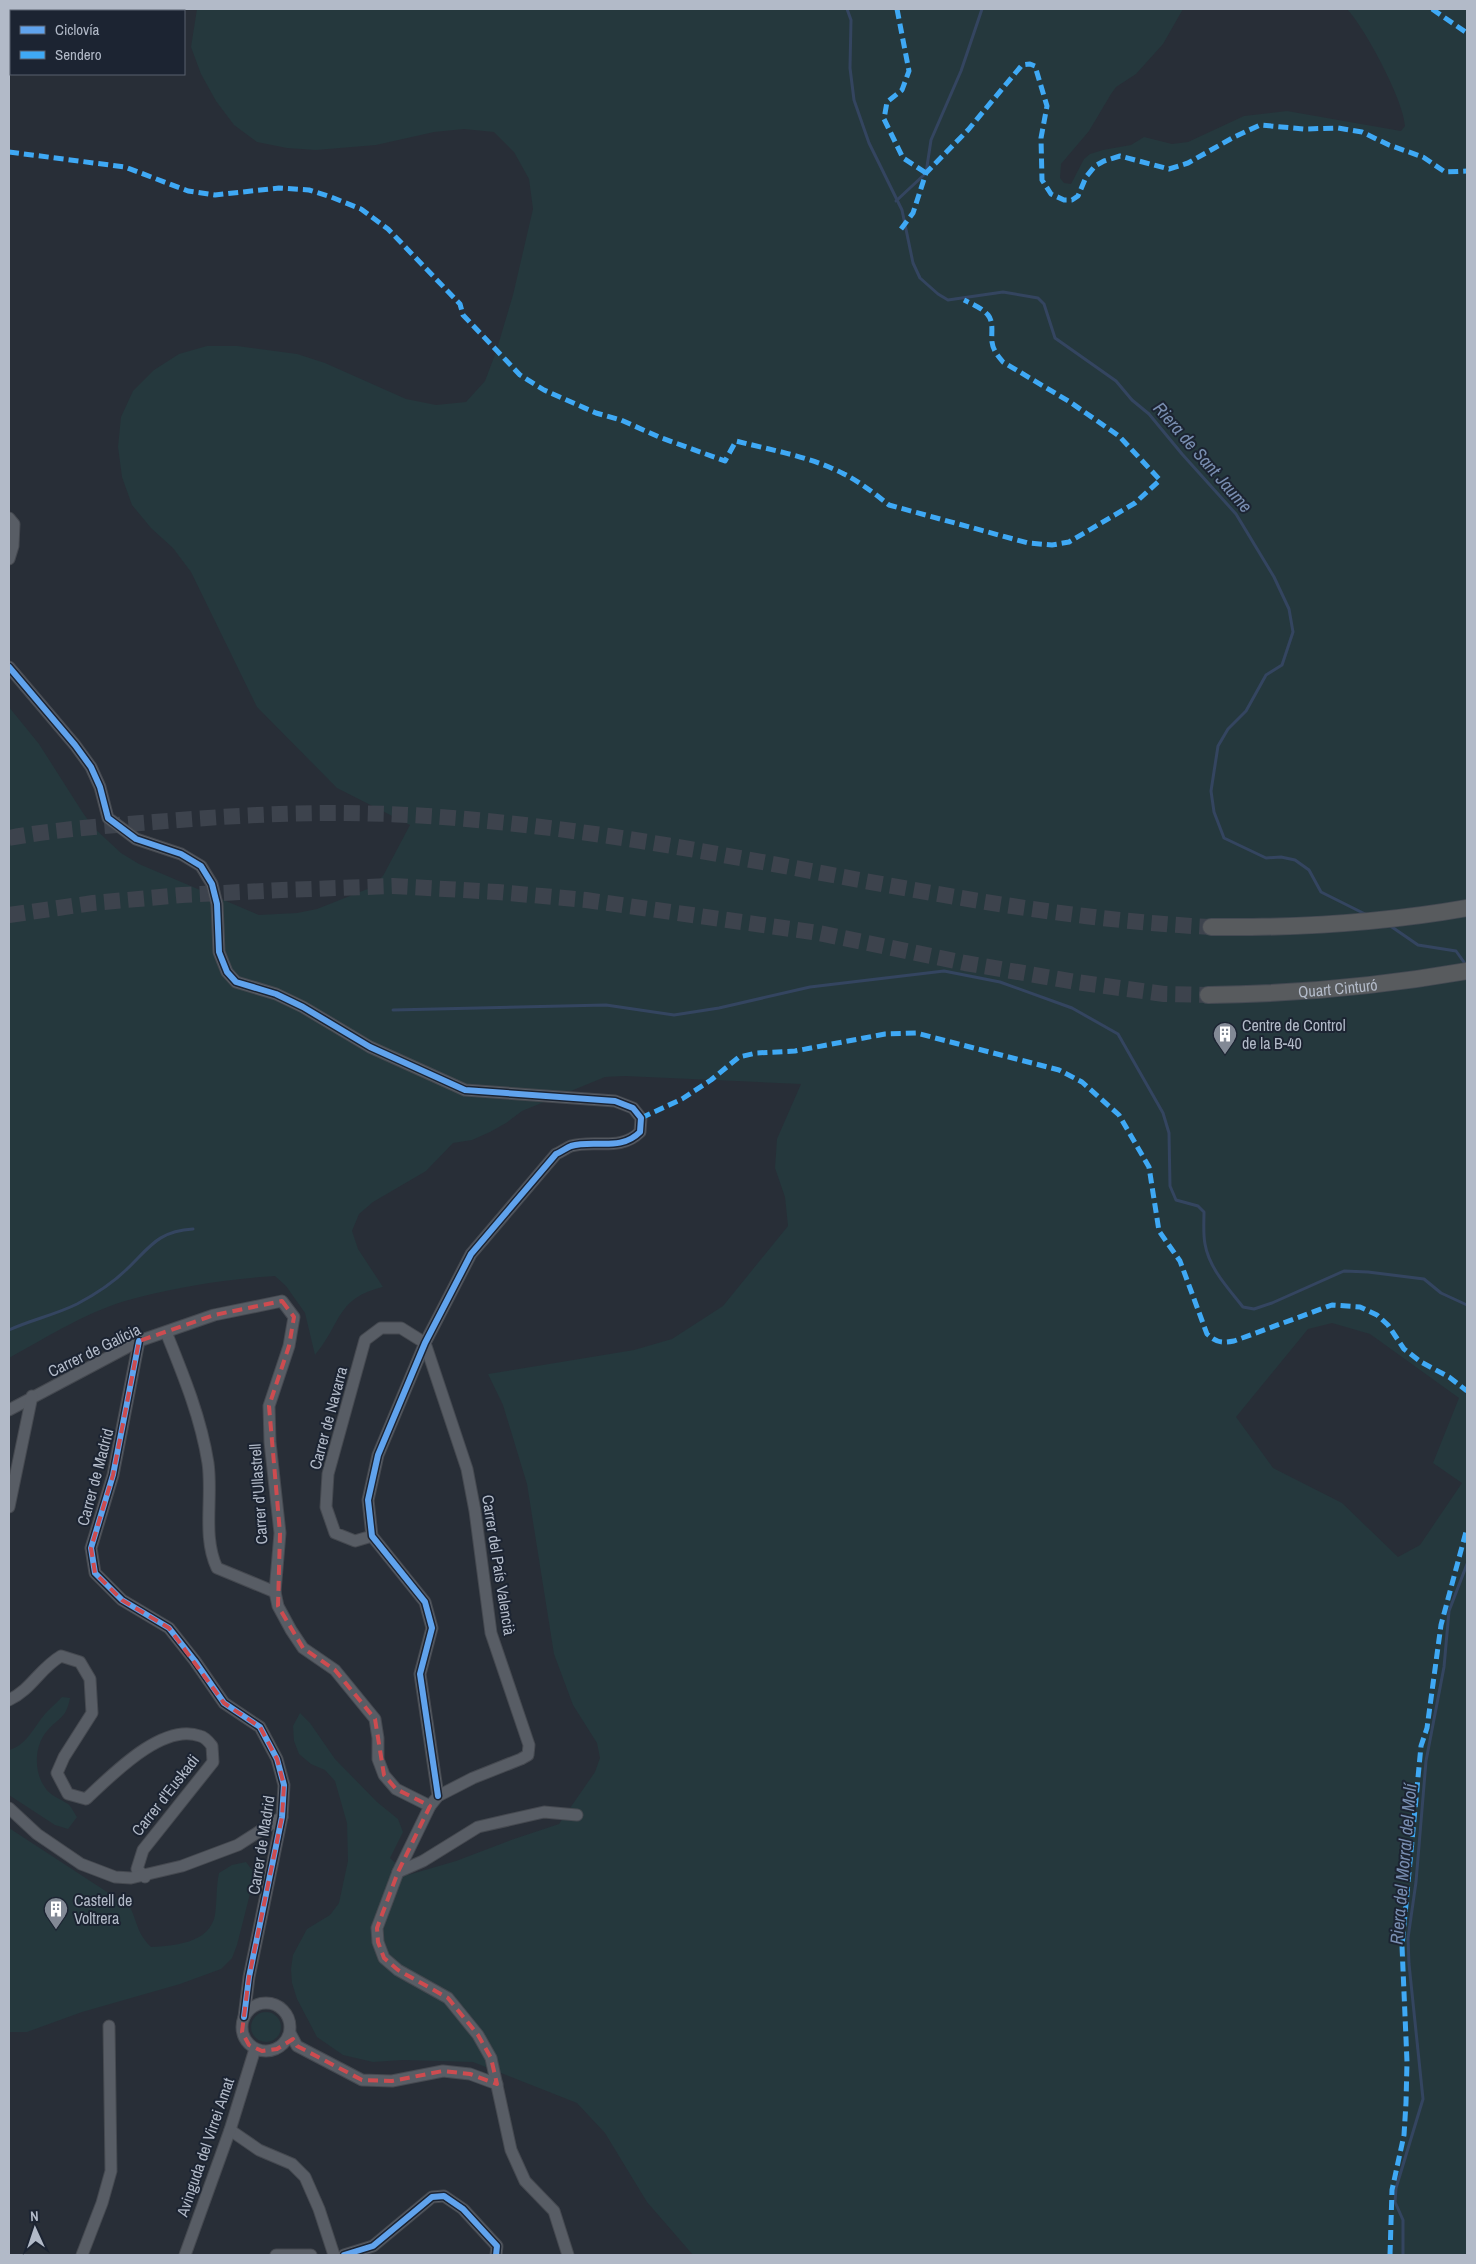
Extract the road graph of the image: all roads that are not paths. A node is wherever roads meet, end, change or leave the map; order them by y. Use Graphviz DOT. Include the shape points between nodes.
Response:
graph roads {
  1 [pos="9,518"];
  2 [pos="9,559"];
  3 [pos="9,667"];
  4 [pos="1467,908"];
  5 [pos="1211,927"];
  6 [pos="1467,971"];
  7 [pos="1208,995"];
  8 [pos="282,1302"];
  9 [pos="166,1332"];
  10 [pos="139,1341"];
  11 [pos="425,1343"];
  12 [pos="32,1396"];
  13 [pos="9,1410"];
  14 [pos="9,1507"];
  15 [pos="372,1536"];
  16 [pos="276,1592"];
  17 [pos="9,1700"];
  18 [pos="438,1796"];
  19 [pos="430,1806"];
  20 [pos="9,1808"];
  21 [pos="577,1815"];
  22 [pos="282,1817"];
  23 [pos="398,1872"];
  24 [pos="145,1877"];
  25 [pos="244,2017"];
  26 [pos="109,2026"];
  27 [pos="290,2033"];
  28 [pos="256,2049"];
  29 [pos="497,2084"];
  30 [pos="230,2130"];
  31 [pos="82,2255"];
  32 [pos="185,2255"];
  33 [pos="276,2255"];
  34 [pos="311,2255"];
  35 [pos="334,2255"];
  36 [pos="344,2255"];
  37 [pos="496,2255"];
  38 [pos="568,2255"];
  1 -- 2 [label="street" via="14,524"];
  3 -- 11 [label="street" via="91,767 108,818 136,838 181,854 201,866 212,884 217,904 219,952 227,972 236,982 276,994 370,1047 465,1090 615,1100 633,1108 641,1118 640,1132 622,1144 571,1146 556,1154 471,1254"];
  4 -- 5 [label="highway" via="1386,921 1263,928"];
  6 -- 7 [label="highway, Quart Cinturó" via="1378,986"];
  8 -- 9 [label="street, Carrer de Galícia" via="214,1315"];
  8 -- 16 [label="street, Carrer d'Ullastrell" via="294,1317 290,1346 269,1406 280,1533"];
  9 -- 10 [label="street, Carrer de Galícia"];
  9 -- 16 [label="street" via="191,1396 208,1463 210,1553 217,1568"];
  10 -- 12 [label="street, Carrer de Galícia"];
  10 -- 22 [label="street, Carrer de Madrid" via="113,1475 91,1548 95,1573 122,1600 168,1628 224,1703 260,1728 277,1759 284,1785"];
  11 -- 15 [label="street" via="378,1456 368,1500"];
  11 -- 15 [label="street, Carrer de Navarra" via="401,1328 381,1328 365,1340 328,1474 326,1507 335,1533 355,1541"];
  11 -- 18 [label="street, Carrer del País Valencià" via="467,1469 491,1634 528,1745 528,1754 521,1759"];
  12 -- 13 [label="street, Carrer de Galícia"];
  12 -- 14 [label="street"];
  15 -- 18 [label="street" via="425,1602 432,1628 420,1674"];
  16 -- 19 [label="street, Carrer d'Ullastrell" via="278,1606 304,1648 335,1670 375,1719 378,1759 384,1775 396,1789"];
  17 -- 24 [label="street, Carrer d'Euskadi" via="22,1694 48,1664 61,1656 80,1662 90,1679 92,1713 64,1757 58,1773 68,1794 86,1799 116,1771 157,1741 184,1733 202,1736 212,1746 213,1762 144,1850 137,1869"];
  18 -- 19 [label="street"];
  19 -- 23 [label="street"];
  20 -- 24 [label="street" via="37,1834 81,1864 115,1877"];
  21 -- 23 [label="street" via="544,1812 478,1827 423,1861"];
  22 -- 24 [label="street" via="238,1845"];
  22 -- 25 [label="street, Carrer de Madrid" via="249,1977"];
  23 -- 29 [label="street" via="377,1928 384,1958 398,1970 448,1998 478,2035 491,2058"];
  25 -- 27 [label="street" via="255,2006 271,2003 285,2011"];
  25 -- 28 [label="street" via="242,2032"];
  26 -- 31 [label="street" via="111,2171"];
  27 -- 28 [label="street" via="276,2050"];
  27 -- 29 [label="street" via="297,2046 362,2080 392,2081 443,2071 470,2074"];
  28 -- 30 [label="street, Avinguda del Virrei Amat"];
  29 -- 38 [label="street" via="511,2150 525,2181 554,2211"];
  30 -- 32 [label="street, Avinguda del Virrei Amat"];
  30 -- 35 [label="street" via="259,2150 292,2164 305,2177"];
  33 -- 34 [label="street"];
  36 -- 37 [label="street" via="373,2246 432,2197 444,2196 463,2209 497,2246"];
}
